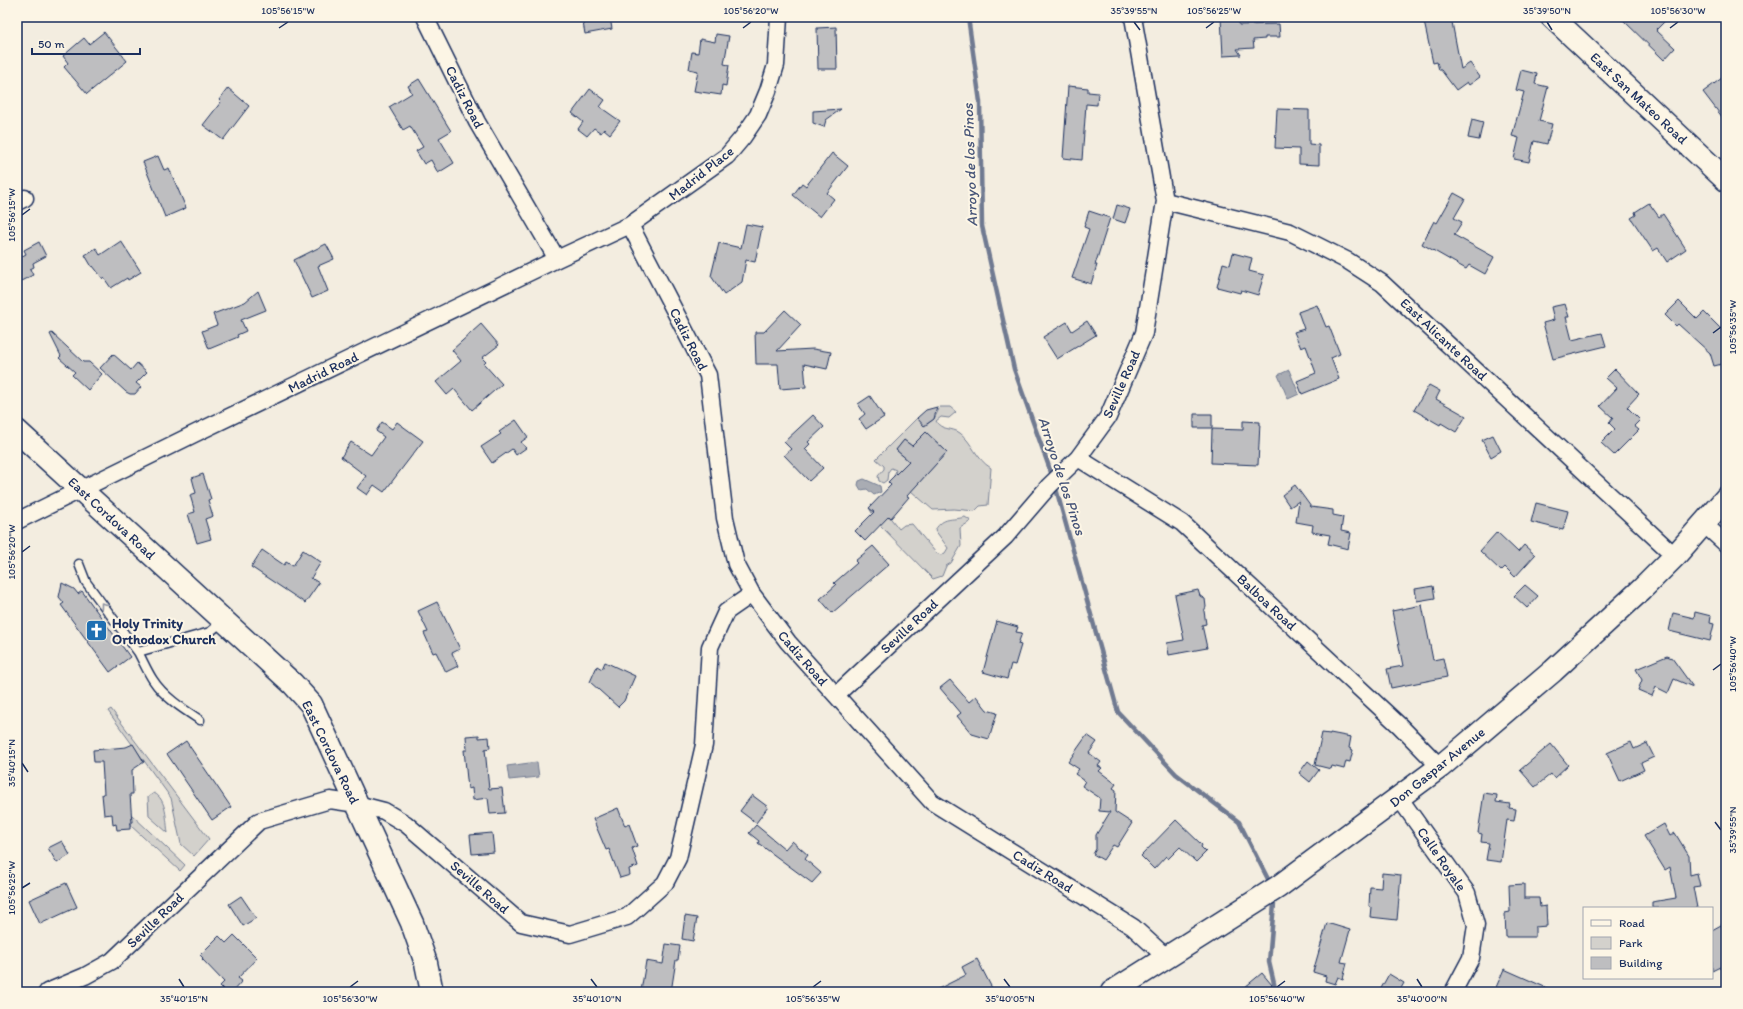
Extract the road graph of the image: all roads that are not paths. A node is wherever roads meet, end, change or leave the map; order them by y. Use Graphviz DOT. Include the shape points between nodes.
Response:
graph roads {
  1 [pos="425,17"];
  2 [pos="779,17"];
  3 [pos="1133,17"];
  4 [pos="1552,17"];
  5 [pos="1726,180"];
  6 [pos="1165,201"];
  7 [pos="630,225"];
  8 [pos="557,259"];
  9 [pos="17,431"];
  10 [pos="1078,458"];
  11 [pos="80,489"];
  12 [pos="1726,498"];
  13 [pos="17,521"];
  14 [pos="1704,524"];
  15 [pos="1726,544"];
  16 [pos="1675,556"];
  17 [pos="79,564"];
  18 [pos="752,594"];
  19 [pos="224,621"];
  20 [pos="138,652"];
  21 [pos="836,695"];
  22 [pos="200,720"];
  23 [pos="1440,767"];
  24 [pos="1400,799"];
  25 [pos="357,804"];
  26 [pos="1167,958"];
  27 [pos="47,992"];
  28 [pos="432,992"];
  29 [pos="1112,992"];
  30 [pos="1453,992"];
  1 -- 8 [label="street, Cadiz Road" via="477,122"];
  2 -- 7 [label="street, Madrid Place" via="776,64 768,91 758,115 743,138 727,156"];
  3 -- 6 [label="street, Seville Road"];
  4 -- 5 [label="street, East San Mateo Road"];
  6 -- 10 [label="street, Seville Road" via="1144,333 1108,417"];
  6 -- 16 [label="street, East Alicante Road" via="1290,232 1348,261 1382,283"];
  7 -- 8 [label="street, Madrid Road"];
  7 -- 18 [label="street, Cadiz Road" via="708,375 725,518 736,564"];
  8 -- 11 [label="street, Madrid Road"];
  9 -- 11 [label="street, East Cordova Road"];
  10 -- 21 [label="street, Seville Road" via="1054,480 1005,537"];
  10 -- 23 [label="street, Balboa Road" via="1182,523 1400,726"];
  11 -- 13 [label="street, Madrid Road"];
  11 -- 19 [label="street, East Cordova Road"];
  12 -- 14 [label="street, Don Gaspar Avenue"];
  14 -- 15 [label="street"];
  14 -- 16 [label="street, Don Gaspar Avenue"];
  16 -- 23 [label="street, Don Gaspar Avenue" via="1642,590 1553,671"];
  20 -- 17 [label="lane, one-way" via="86,582"];
  18 -- 21 [label="street, Cadiz Road" via="788,642"];
  18 -- 25 [label="street, Seville Road" via="726,612 710,647 704,745 678,858 665,883 627,917 570,934 521,923 406,824 384,811"];
  19 -- 20 [label="lane" via="210,632"];
  19 -- 25 [label="street, East Cordova Road" via="293,684 310,704"];
  20 -- 22 [label="lane" via="162,691"];
  21 -- 26 [label="street, Cadiz Road" via="932,802 1133,927"];
  23 -- 24 [label="street, Don Gaspar Avenue"];
  24 -- 26 [label="street, Don Gaspar Avenue" via="1278,887"];
  24 -- 30 [label="street, Calle Royale" via="1467,893 1476,925 1471,958"];
  25 -- 27 [label="street, Seville Road" via="330,800 259,821 112,961"];
  25 -- 28 [label="street, East Cordova Road" via="412,923 426,963"];
  26 -- 29 [label="street, Don Gaspar Avenue"];
}
